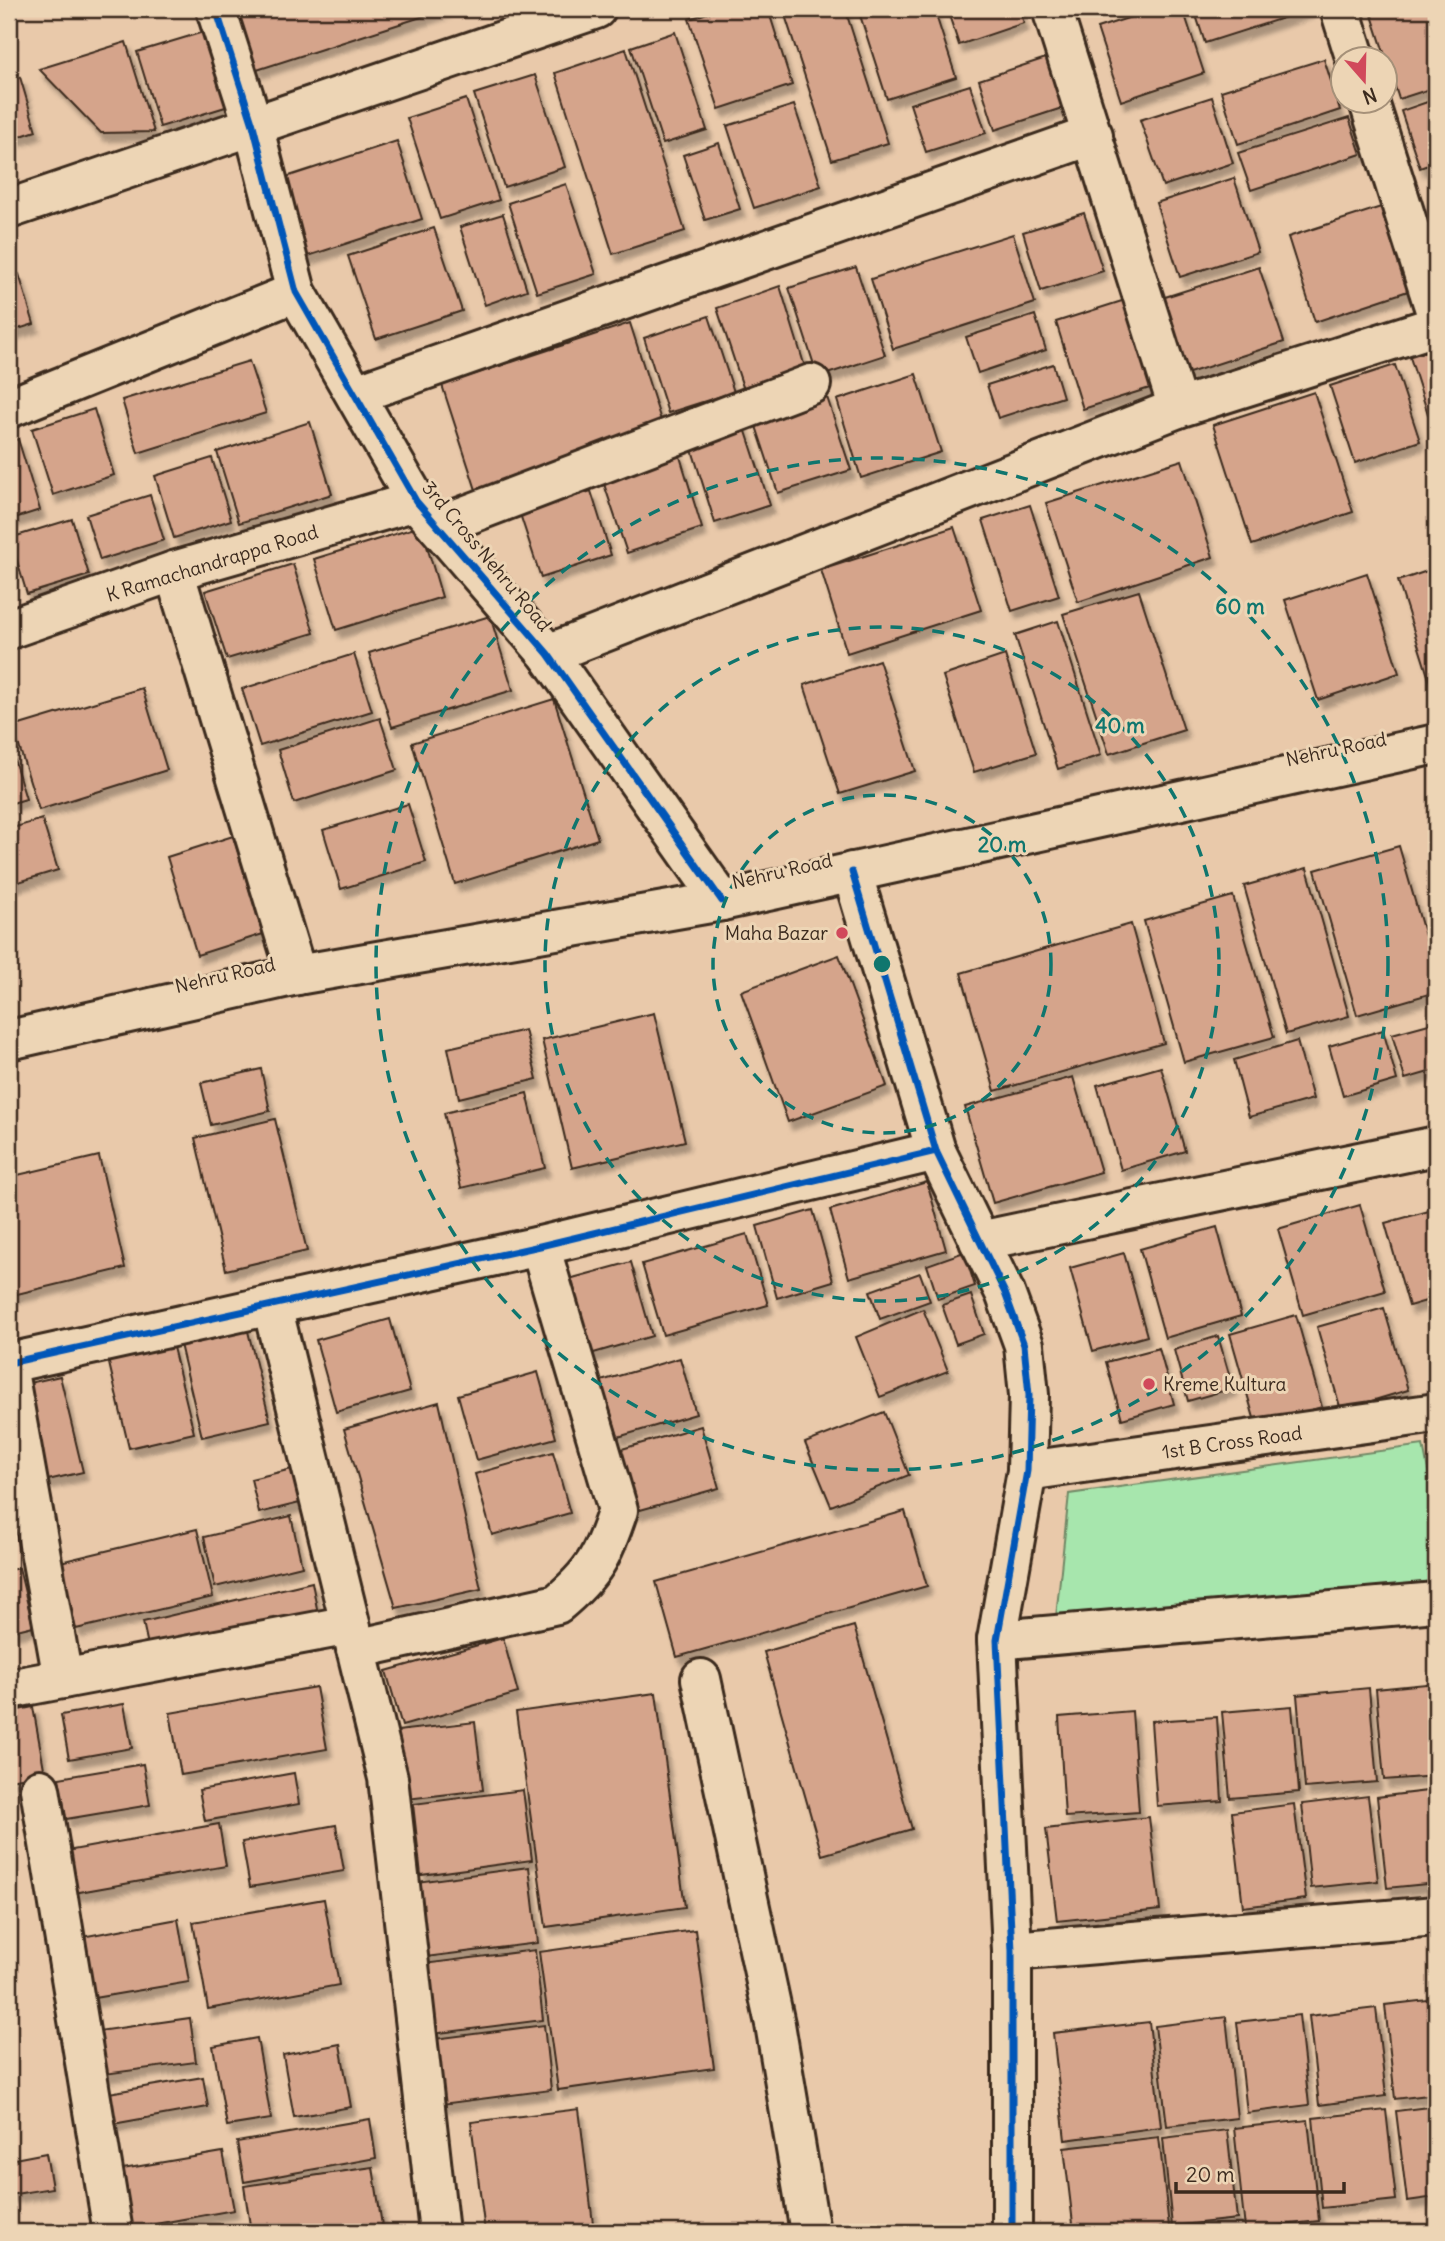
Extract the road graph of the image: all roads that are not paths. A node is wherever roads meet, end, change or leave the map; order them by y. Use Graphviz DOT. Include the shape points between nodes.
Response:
graph roads {
  1 [pos="216,9"];
  2 [pos="596,9"];
  3 [pos="1052,9"];
  4 [pos="1340,9"];
  5 [pos="545,17"];
  6 [pos="1352,46"];
  7 [pos="1373,116"];
  8 [pos="253,125"];
  9 [pos="1093,135"];
  10 [pos="9,209"];
  11 [pos="296,292"];
  12 [pos="1436,313"];
  13 [pos="1436,326"];
  14 [pos="811,384"];
  15 [pos="356,394"];
  16 [pos="9,408"];
  17 [pos="1178,408"];
  18 [pos="427,514"];
  19 [pos="174,571"];
  20 [pos="9,629"];
  21 [pos="548,654"];
  22 [pos="1436,744"];
  23 [pos="852,872"];
  24 [pos="722,901"];
  25 [pos="297,975"];
  26 [pos="9,1040"];
  27 [pos="1436,1146"];
  28 [pos="936,1151"];
  29 [pos="979,1241"];
  30 [pos="540,1246"];
  31 [pos="272,1306"];
  32 [pos="9,1363"];
  33 [pos="9,1377"];
  34 [pos="1436,1413"];
  35 [pos="1027,1471"];
  36 [pos="1436,1602"];
  37 [pos="353,1637"];
  38 [pos="997,1640"];
  39 [pos="63,1679"];
  40 [pos="701,1679"];
  41 [pos="9,1689"];
  42 [pos="40,1789"];
  43 [pos="1436,1916"];
  44 [pos="1012,1951"];
  45 [pos="113,2232"];
  46 [pos="439,2232"];
  47 [pos="810,2232"];
  48 [pos="1012,2232"];
  1 -- 8 [label="street, 3rd Cross Nehru Road"];
  2 -- 5 [label="street"];
  3 -- 9 [label="street"];
  4 -- 6 [label="street"];
  5 -- 8 [label="street"];
  7 -- 12 [label="street"];
  8 -- 10 [label="street"];
  8 -- 11 [label="street, 3rd Cross Nehru Road"];
  9 -- 15 [label="street"];
  9 -- 17 [label="street"];
  11 -- 15 [label="street, 3rd Cross Nehru Road"];
  11 -- 16 [label="street"];
  13 -- 17 [label="street"];
  14 -- 18 [label="street, K Ramachandrappa Road"];
  15 -- 18 [label="street, 3rd Cross Nehru Road"];
  17 -- 21 [label="street"];
  18 -- 19 [label="street, K Ramachandrappa Road"];
  18 -- 21 [label="street, 3rd Cross Nehru Road"];
  19 -- 20 [label="street, K Ramachandrappa Road"];
  19 -- 25 [label="street"];
  21 -- 24 [label="street, 3rd Cross Nehru Road"];
  22 -- 23 [label="street, Nehru Road"];
  23 -- 24 [label="street, Nehru Road"];
  23 -- 28 [label="street"];
  24 -- 25 [label="street, Nehru Road"];
  25 -- 26 [label="street, Nehru Road"];
  27 -- 29 [label="street"];
  28 -- 29 [label="street"];
  28 -- 30 [label="street"];
  29 -- 35 [label="street" via="1024,1345"];
  30 -- 31 [label="street"];
  30 -- 37 [label="street" via="618,1510 604,1553 582,1583 557,1604"];
  31 -- 32 [label="street"];
  31 -- 37 [label="street"];
  33 -- 39 [label="street"];
  34 -- 35 [label="street, 1st B Cross Road"];
  35 -- 38 [label="street"];
  36 -- 38 [label="street"];
  37 -- 39 [label="street"];
  37 -- 46 [label="street" via="388,1778"];
  38 -- 44 [label="street"];
  39 -- 41 [label="street"];
  40 -- 47 [label="street" via="775,2024"];
  42 -- 45 [label="street"];
  43 -- 44 [label="street"];
  44 -- 48 [label="street"];
}
